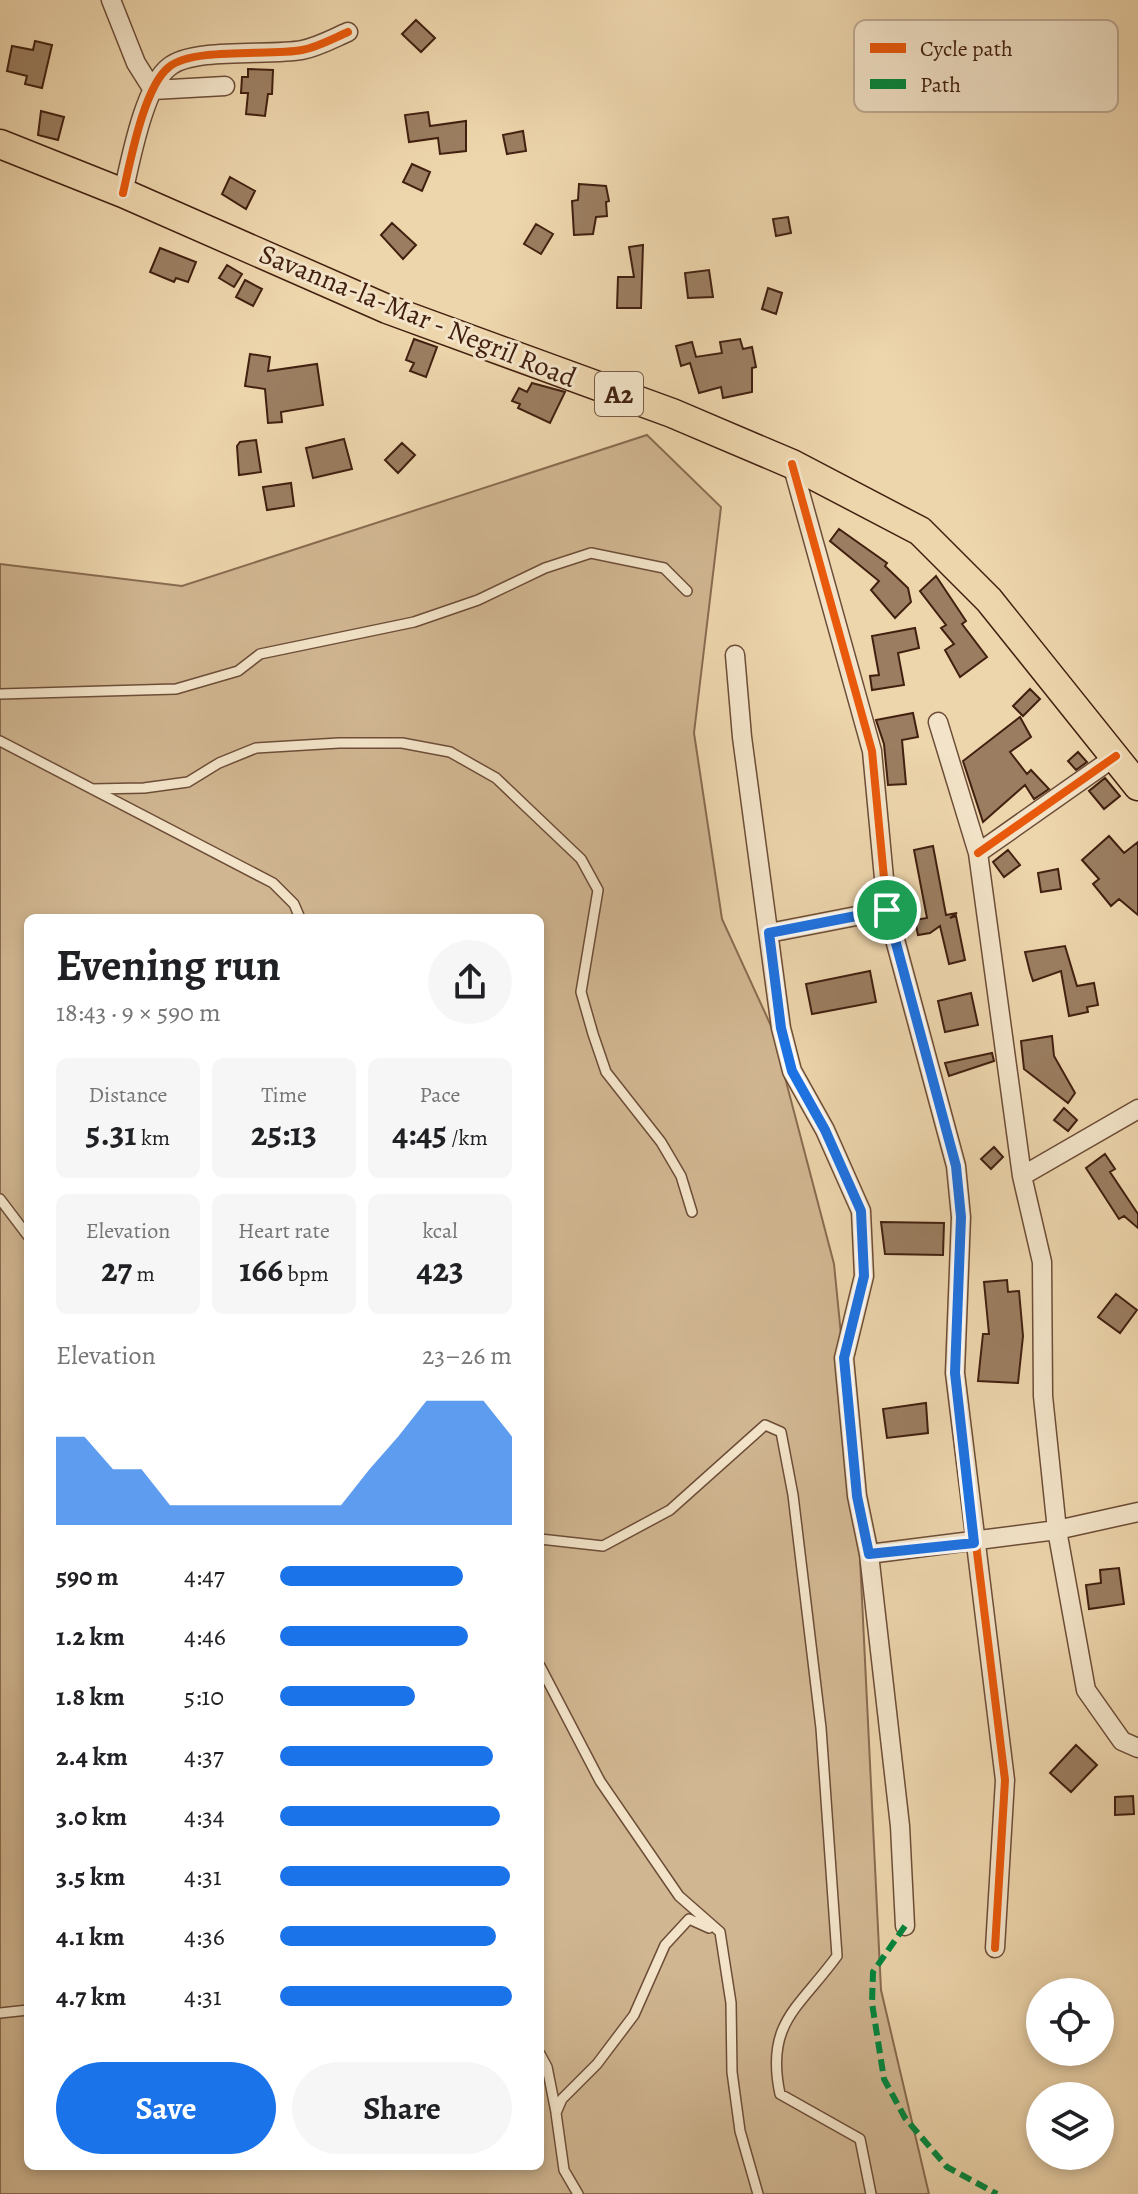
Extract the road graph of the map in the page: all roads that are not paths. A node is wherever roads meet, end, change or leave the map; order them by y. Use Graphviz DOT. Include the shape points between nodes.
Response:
graph roads {
  1 [pos="111,0"];
  2 [pos="348,32"];
  3 [pos="225,86"];
  4 [pos="153,90"];
  5 [pos="0,144"];
  6 [pos="123,193"];
  7 [pos="792,464"];
  8 [pos="687,591"];
  9 [pos="735,655"];
  10 [pos="0,694"];
  11 [pos="938,722"];
  12 [pos="0,741"];
  13 [pos="1116,756"];
  14 [pos="1138,786"];
  15 [pos="92,789"];
  16 [pos="978,853"];
  17 [pos="887,910"];
  18 [pos="298,914"];
  19 [pos="769,933"];
  20 [pos="1138,1109"];
  21 [pos="1022,1176"];
  22 [pos="0,1199"];
  23 [pos="692,1212"];
  24 [pos="24,1231"];
  25 [pos="1138,1512"];
  26 [pos="1057,1530"];
  27 [pos="544,1539"];
  28 [pos="974,1543"];
  29 [pos="869,1554"];
  30 [pos="544,1674"];
  31 [pos="1138,1748"];
  32 [pos="905,1926"];
  33 [pos="720,1932"];
  34 [pos="995,1948"];
  35 [pos="24,2010"];
  36 [pos="0,2013"];
  37 [pos="544,2061"];
  38 [pos="556,2113"];
  39 [pos="578,2194"];
  40 [pos="758,2194"];
  41 [pos="871,2194"];
  1 -- 4 [label="street"];
  2 -- 4 [label="street" via="302,50 194,59 169,67"];
  3 -- 4 [label="street"];
  4 -- 6 [label="street"];
  5 -- 6 [label="main road, Savanna-la-Mar - Negril Road / A2"];
  6 -- 7 [label="main road, Savanna-la-Mar - Negril Road / A2" via="387,309 672,413"];
  7 -- 13 [label="main road, Savanna-la-Mar - Negril Road / A2" via="920,531 989,600"];
  7 -- 17 [label="street" via="872,751"];
  8 -- 10 [label="lane" via="664,568 591,553 427,618 260,654 238,671 176,689"];
  9 -- 19 [label="street"];
  11 -- 16 [label="street"];
  12 -- 15 [label="lane"];
  13 -- 14 [label="main road, Savanna-la-Mar - Negril Road / A2"];
  13 -- 16 [label="street"];
  15 -- 18 [label="lane" via="273,883"];
  15 -- 23 [label="lane" via="188,782 256,748 339,743 402,743 450,752 496,778 581,859 598,890 581,992 593,1034 606,1072 681,1176"];
  16 -- 21 [label="street"];
  17 -- 19 [label="street"];
  17 -- 28 [label="street" via="956,1166 961,1217 955,1373"];
  19 -- 29 [label="street" via="792,1071 861,1211 864,1276 844,1358 857,1496"];
  20 -- 21 [label="street"];
  21 -- 26 [label="street" via="1042,1262 1043,1396"];
  22 -- 24 [label="lane"];
  25 -- 26 [label="street"];
  26 -- 28 [label="street"];
  26 -- 31 [label="street" via="1086,1690 1122,1741"];
  27 -- 41 [label="lane" via="603,1546 670,1510 765,1425 781,1432 821,1728 837,1956 792,2011 778,2038 774,2066 780,2094 860,2139"];
  28 -- 29 [label="street"];
  28 -- 34 [label="street" via="1005,1780"];
  29 -- 32 [label="street" via="900,1826"];
  30 -- 33 [label="lane" via="600,1781 679,1896"];
  33 -- 38 [label="lane" via="689,1919 665,1945 634,2015 562,2099"];
  33 -- 40 [label="lane" via="740,2131"];
  35 -- 36 [label="lane"];
  37 -- 38 [label="lane"];
  38 -- 39 [label="lane" via="564,2170"];
}
